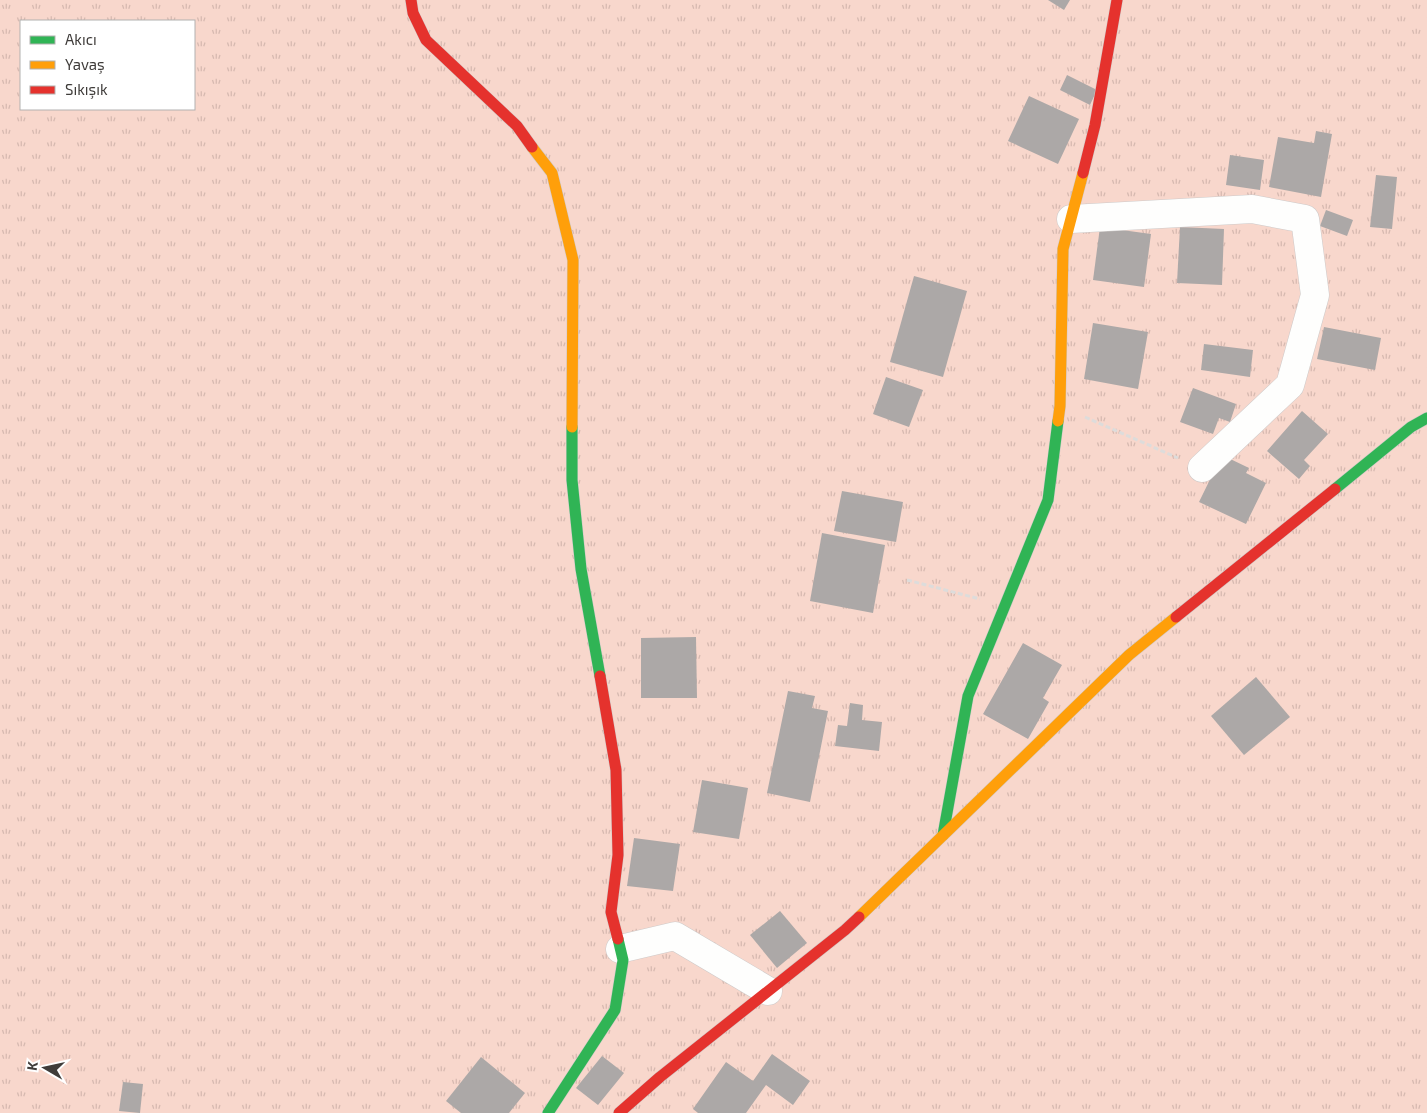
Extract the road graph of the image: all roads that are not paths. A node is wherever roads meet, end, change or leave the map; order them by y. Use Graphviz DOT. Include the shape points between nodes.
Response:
graph roads {
  1 [pos="411,0"];
  2 [pos="1117,0"];
  3 [pos="1071,219"];
  4 [pos="1427,418"];
  5 [pos="1202,468"];
  6 [pos="943,834"];
  7 [pos="620,949"];
  8 [pos="768,991"];
  9 [pos="548,1113"];
  10 [pos="619,1113"];
  1 -- 7 [label="street" via="412,13 426,40 517,126 552,174 573,260 572,480 581,569 616,770 618,855 611,912"];
  2 -- 3 [label="street" via="1095,125"];
  3 -- 5 [label="street" via="1252,209 1305,219 1315,295 1290,385"];
  3 -- 6 [label="street" via="1063,249 1060,406 1048,500 968,696"];
  4 -- 6 [label="street" via="1411,427 1129,654"];
  6 -- 8 [label="street" via="845,930"];
  7 -- 8 [label="street" via="675,936"];
  7 -- 9 [label="street" via="623,960 615,1010"];
  8 -- 10 [label="street"];
}
